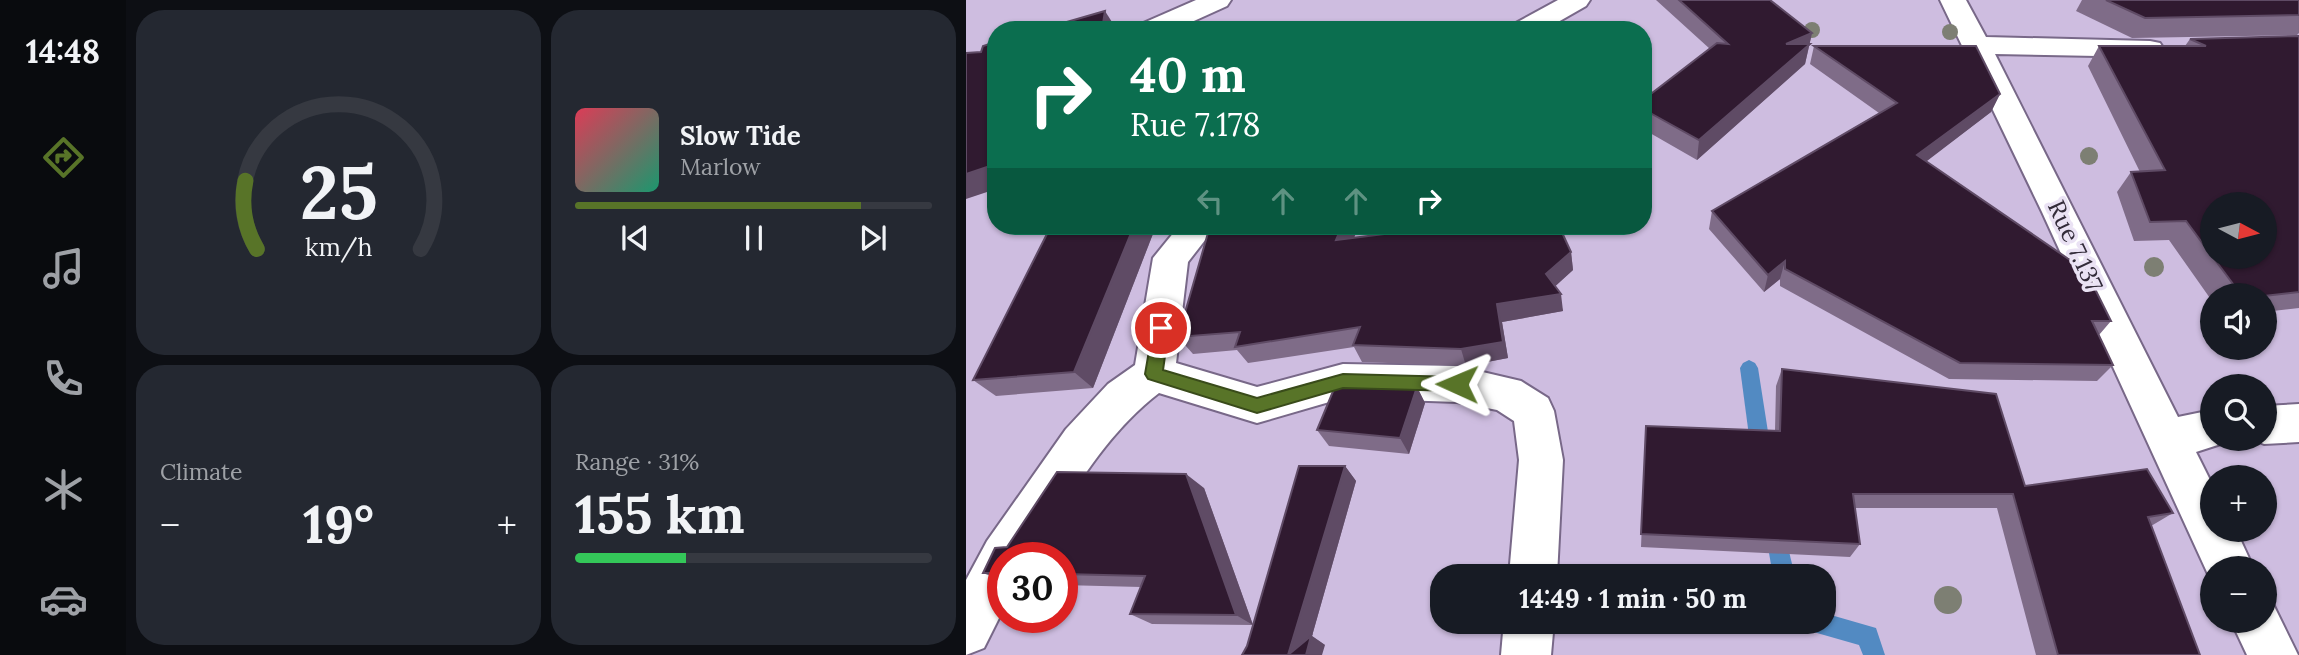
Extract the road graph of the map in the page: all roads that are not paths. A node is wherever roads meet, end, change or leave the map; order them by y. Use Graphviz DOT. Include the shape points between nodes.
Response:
graph roads {
  1 [pos="1218,0"];
  2 [pos="1577,0"];
  3 [pos="1953,0"];
  4 [pos="1171,21"];
  5 [pos="1540,21"];
  6 [pos="1977,45"];
  7 [pos="2179,48"];
  8 [pos="1191,235"];
  9 [pos="1154,374"];
  10 [pos="2299,423"];
  11 [pos="2277,424"];
  12 [pos="2200,432"];
  13 [pos="2166,439"];
  14 [pos="1015,542"];
  15 [pos="2224,556"];
  16 [pos="1534,564"];
  17 [pos="987,590"];
  18 [pos="966,630"];
  19 [pos="2262,633"];
  20 [pos="1528,634"];
  21 [pos="1527,655"];
  22 [pos="2273,655"];
  1 -- 4 [label="street"];
  2 -- 5 [label="street"];
  3 -- 6 [label="street, Rue 7.137"];
  6 -- 7 [label="street"];
  6 -- 13 [label="street, Rue 7.137"];
  8 -- 9 [label="street" via="1171,258"];
  9 -- 14 [label="street" via="1123,397 1082,443"];
  9 -- 16 [label="street" via="1257,405 1343,381 1457,384 1507,394 1533,411 1541,460"];
  10 -- 11 [label="street"];
  12 -- 13 [label="street"];
  13 -- 15 [label="street, Rue 7.137"];
  17 -- 18 [label="street"];
  19 -- 22 [label="street"];
  20 -- 21 [label="street"];
}
